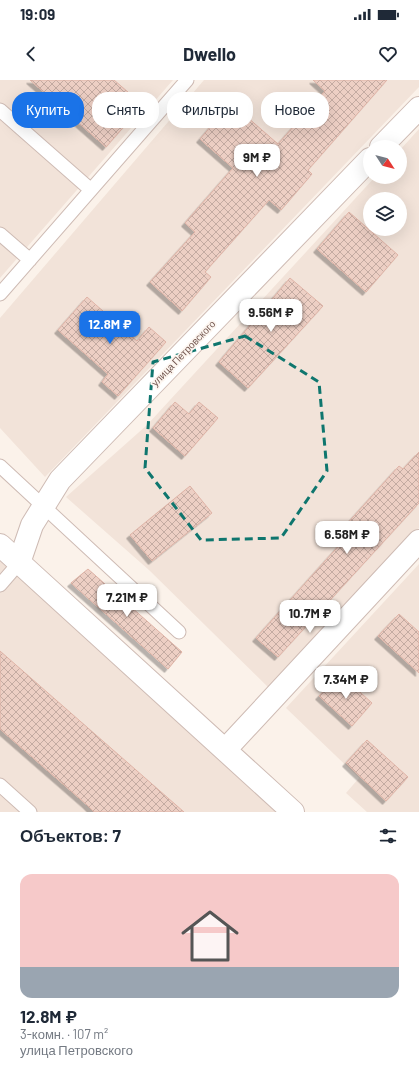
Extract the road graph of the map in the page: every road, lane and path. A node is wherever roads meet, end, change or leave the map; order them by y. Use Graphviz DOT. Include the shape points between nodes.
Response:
graph roads {
  1 [pos="187,80"];
  2 [pos="419,108"];
  3 [pos="0,110"];
  4 [pos="388,140"];
  5 [pos="363,166"];
  6 [pos="91,190"];
  7 [pos="0,234"];
  8 [pos="30,260"];
  9 [pos="0,294"];
  10 [pos="0,466"];
  11 [pos="43,506"];
  12 [pos="419,541"];
  13 [pos="0,545"];
  14 [pos="19,563"];
  15 [pos="0,584"];
  16 [pos="179,632"];
  17 [pos="225,750"];
  18 [pos="1,789"];
  19 [pos="30,812"];
  20 [pos="293,812"];
  1 -- 6 [label="lane"];
  2 -- 4 [label="street"];
  3 -- 6 [label="lane"];
  5 -- 11 [label="street, улица Петровского" via="60,480"];
  6 -- 8 [label="lane"];
  7 -- 8 [label="lane"];
  8 -- 9 [label="lane"];
  10 -- 11 [label="lane"];
  11 -- 14 [label="street, улица Петровского" via="32,525"];
  11 -- 16 [label="lane"];
  12 -- 17 [label="street"];
  13 -- 14 [label="street"];
  14 -- 15 [label="lane"];
  14 -- 17 [label="street"];
  17 -- 20 [label="street"];
  18 -- 19 [label="lane"];
}
